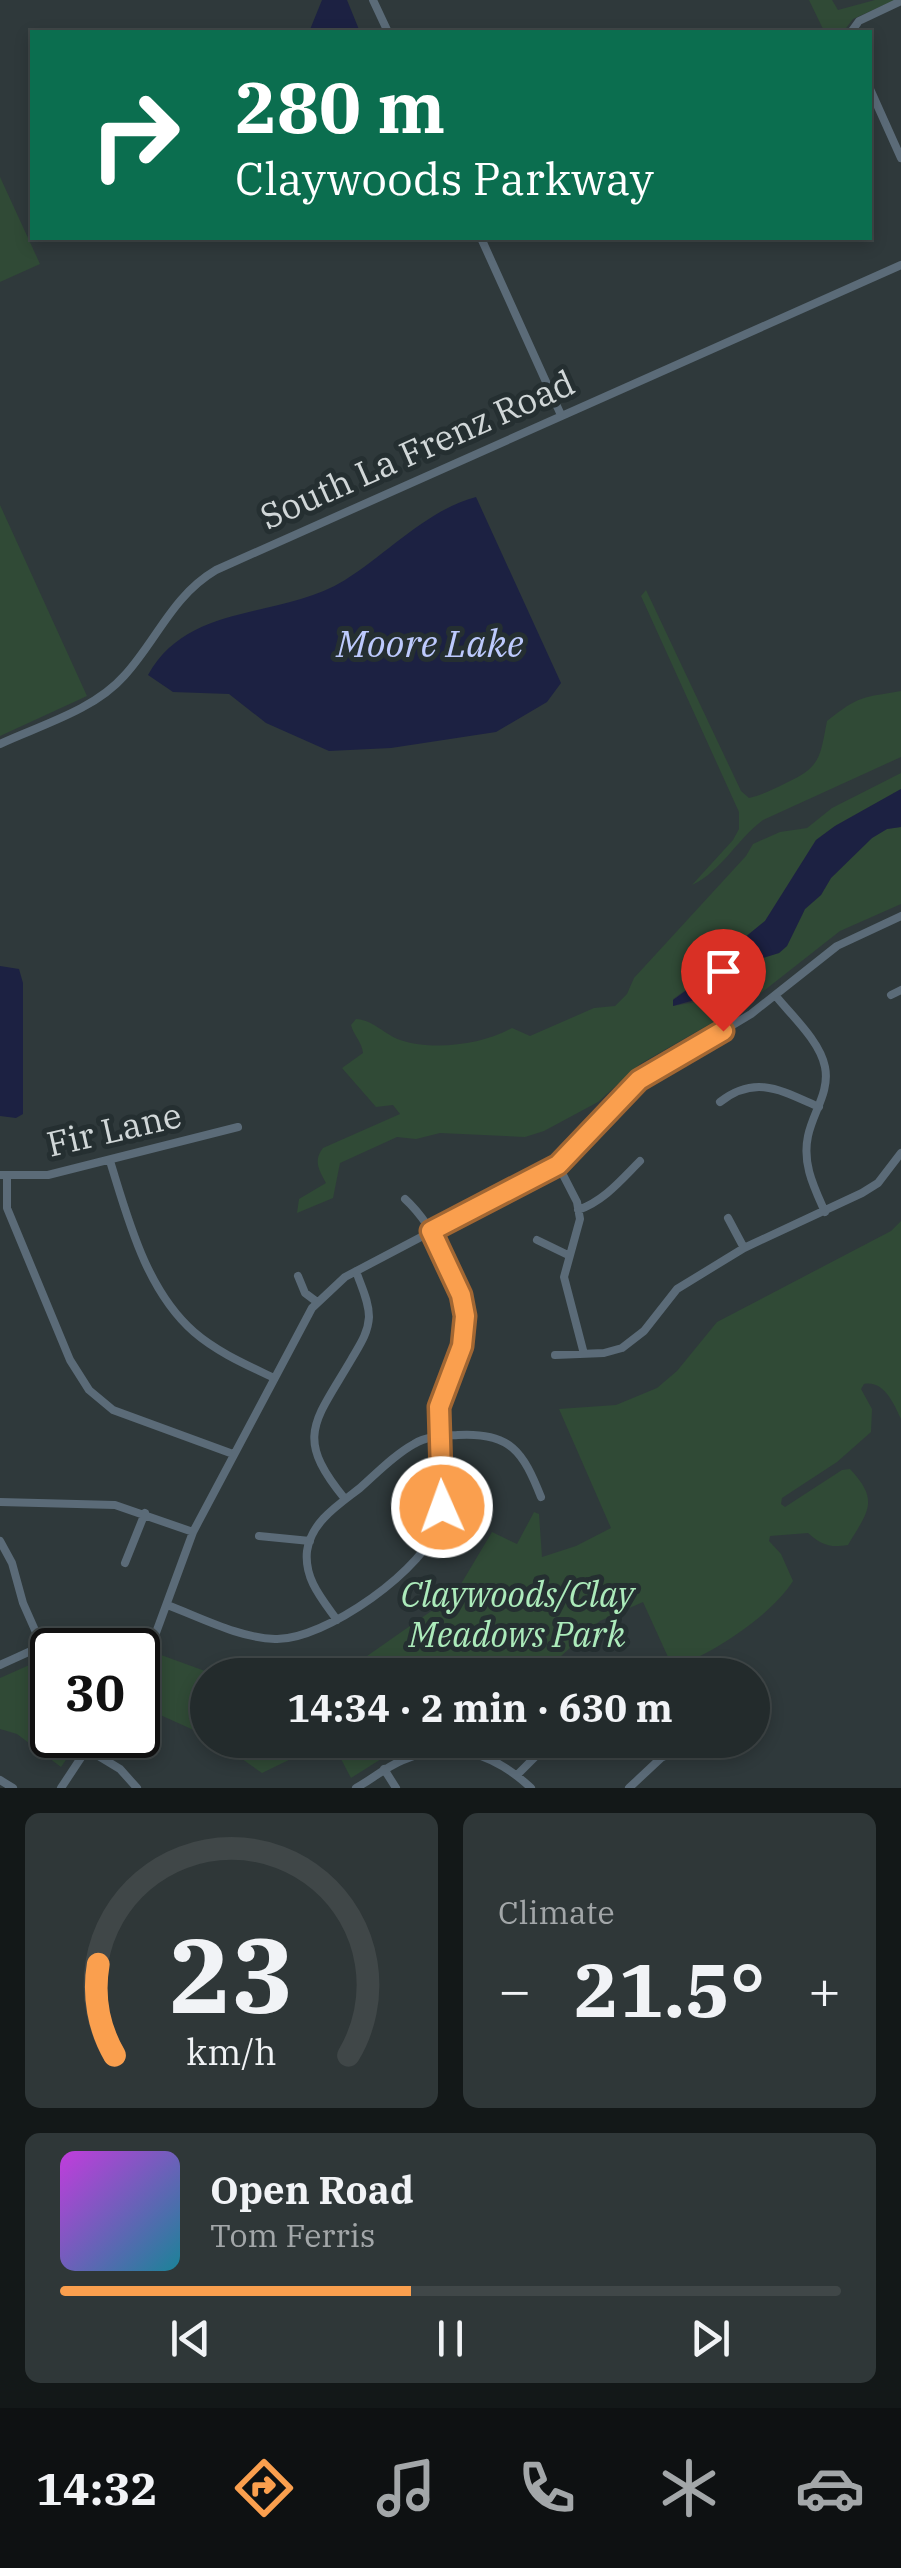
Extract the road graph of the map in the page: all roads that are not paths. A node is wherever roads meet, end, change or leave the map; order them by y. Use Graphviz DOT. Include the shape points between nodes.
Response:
graph roads {
  1 [pos="373,0"];
  2 [pos="901,1"];
  3 [pos="387,30"];
  4 [pos="854,30"];
  5 [pos="872,93"];
  6 [pos="901,158"];
  7 [pos="482,240"];
  8 [pos="901,265"];
  9 [pos="561,415"];
  10 [pos="0,744"];
  11 [pos="901,916"];
  12 [pos="901,990"];
  13 [pos="892,994"];
  14 [pos="775,995"];
  15 [pos="720,1102"];
  16 [pos="819,1108"];
  17 [pos="238,1128"];
  18 [pos="901,1153"];
  19 [pos="110,1160"];
  20 [pos="640,1161"];
  21 [pos="558,1165"];
  22 [pos="4,1175"];
  23 [pos="405,1199"];
  24 [pos="578,1210"];
  25 [pos="825,1212"];
  26 [pos="728,1218"];
  27 [pos="431,1231"];
  28 [pos="538,1240"];
  29 [pos="744,1248"];
  30 [pos="568,1254"];
  31 [pos="356,1271"];
  32 [pos="298,1276"];
  33 [pos="317,1302"];
  34 [pos="584,1354"];
  35 [pos="555,1355"];
  36 [pos="274,1378"];
  37 [pos="439,1436"];
  38 [pos="233,1454"];
  39 [pos="541,1497"];
  40 [pos="345,1500"];
  41 [pos="0,1502"];
  42 [pos="145,1513"];
  43 [pos="192,1532"];
  44 [pos="259,1536"];
  45 [pos="0,1541"];
  46 [pos="310,1541"];
  47 [pos="126,1563"];
  48 [pos="166,1605"];
  49 [pos="337,1620"];
  50 [pos="34,1628"];
  51 [pos="158,1628"];
  52 [pos="30,1651"];
  53 [pos="0,1665"];
  54 [pos="81,1758"];
  55 [pos="102,1758"];
  56 [pos="535,1758"];
  57 [pos="661,1758"];
  58 [pos="384,1769"];
  59 [pos="518,1775"];
  60 [pos="0,1780"];
  61 [pos="631,1787"];
  62 [pos="14,1788"];
  63 [pos="61,1788"];
  64 [pos="137,1788"];
  65 [pos="356,1788"];
  66 [pos="396,1788"];
  67 [pos="532,1788"];
  1 -- 3 [label="street"];
  2 -- 4 [label="street"];
  5 -- 6 [label="street"];
  7 -- 9 [label="street"];
  8 -- 9 [label="street, South La Frenz Road"];
  9 -- 10 [label="street, South La Frenz Road" via="216,570 180,598 113,687"];
  11 -- 14 [label="street" via="837,946"];
  12 -- 13 [label="street"];
  14 -- 16 [label="street" via="820,1053 826,1082"];
  14 -- 21 [label="street" via="639,1080"];
  15 -- 16 [label="street" via="733,1092 768,1086"];
  16 -- 25 [label="street" via="806,1150 808,1174"];
  17 -- 19 [label="street, Fir Lane"];
  18 -- 25 [label="street" via="878,1183"];
  19 -- 22 [label="street, Fir Lane" via="48,1175"];
  19 -- 36 [label="street" via="126,1215 172,1309 197,1335"];
  20 -- 24 [label="street" via="607,1194"];
  21 -- 24 [label="street"];
  21 -- 27 [label="street"];
  22 -- 38 [label="street" via="7,1208 89,1390 113,1410"];
  23 -- 27 [label="street"];
  24 -- 30 [label="street"];
  25 -- 29 [label="street"];
  26 -- 29 [label="street"];
  27 -- 31 [label="street"];
  27 -- 37 [label="street" via="465,1316 462,1346 439,1407"];
  28 -- 30 [label="street"];
  29 -- 34 [label="street" via="677,1290 634,1341"];
  30 -- 34 [label="street" via="564,1277"];
  31 -- 33 [label="street"];
  31 -- 40 [label="street" via="368,1303 366,1331 314,1435 318,1464"];
  32 -- 33 [label="street"];
  33 -- 36 [label="street"];
  34 -- 35 [label="street"];
  36 -- 38 [label="street"];
  37 -- 39 [label="street" via="478,1434 506,1442 528,1465"];
  37 -- 40 [label="street" via="409,1447"];
  37 -- 49 [label="street" via="442,1507 432,1542 408,1570"];
  38 -- 43 [label="street"];
  40 -- 46 [label="street"];
  41 -- 42 [label="street" via="116,1505"];
  42 -- 43 [label="street"];
  42 -- 47 [label="street"];
  43 -- 48 [label="street"];
  44 -- 46 [label="street"];
  45 -- 50 [label="street"];
  46 -- 49 [label="street" via="310,1579"];
  48 -- 49 [label="street" via="277,1640 314,1633"];
  48 -- 51 [label="street"];
  52 -- 53 [label="street"];
  54 -- 63 [label="street"];
  55 -- 64 [label="street"];
  56 -- 59 [label="street"];
  57 -- 61 [label="street"];
  58 -- 59 [label="street" via="452,1750 481,1754"];
  58 -- 65 [label="street"];
  58 -- 66 [label="street"];
  59 -- 67 [label="street"];
  60 -- 62 [label="street"];
}
